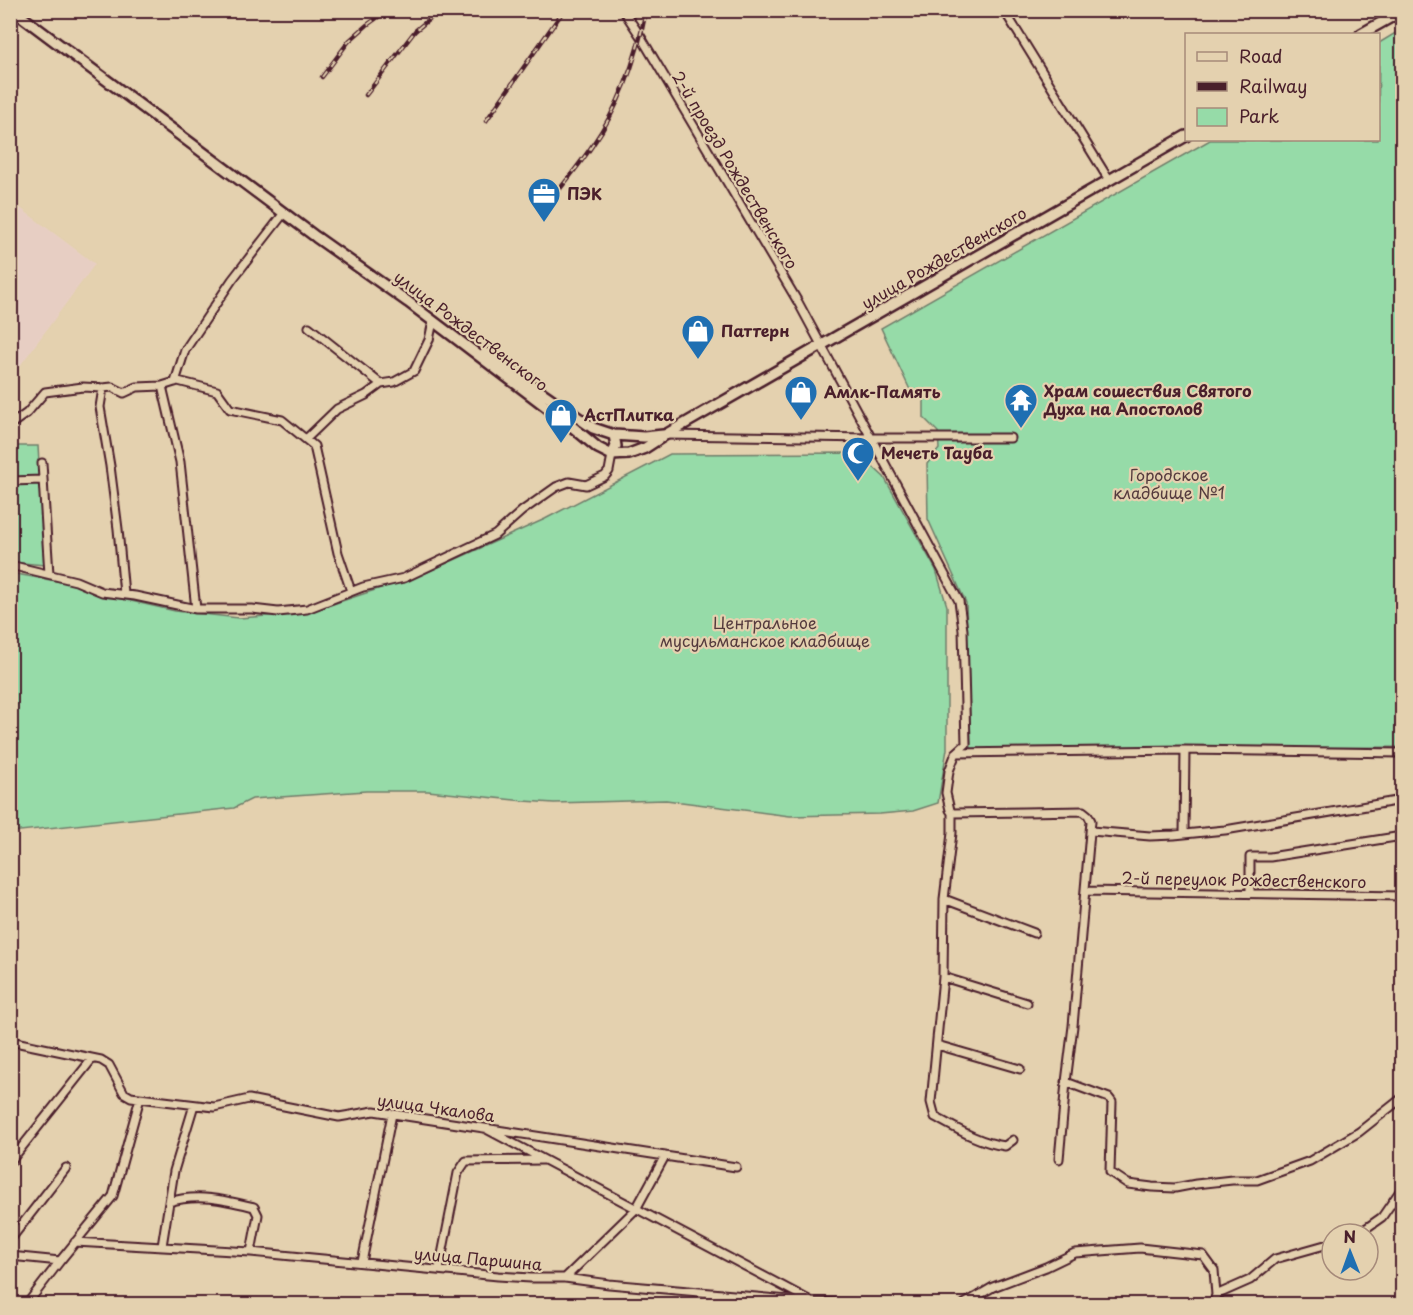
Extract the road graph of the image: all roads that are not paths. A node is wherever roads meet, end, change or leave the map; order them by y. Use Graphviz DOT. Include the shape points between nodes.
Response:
graph roads {
  1 [pos="13,10"];
  2 [pos="623,10"];
  3 [pos="1005,10"];
  4 [pos="1402,11"];
  5 [pos="1363,33"];
  6 [pos="1185,137"];
  7 [pos="1109,180"];
  8 [pos="284,213"];
  9 [pos="408,302"];
  10 [pos="433,321"];
  11 [pos="309,327"];
  12 [pos="821,346"];
  13 [pos="175,382"];
  14 [pos="381,384"];
  15 [pos="162,386"];
  16 [pos="103,388"];
  17 [pos="10,425"];
  18 [pos="609,434"];
  19 [pos="665,435"];
  20 [pos="871,438"];
  21 [pos="1010,438"];
  22 [pos="306,440"];
  23 [pos="598,448"];
  24 [pos="612,455"];
  25 [pos="42,463"];
  26 [pos="43,480"];
  27 [pos="10,481"];
  28 [pos="10,566"];
  29 [pos="49,574"];
  30 [pos="351,591"];
  31 [pos="124,594"];
  32 [pos="196,609"];
  33 [pos="1185,750"];
  34 [pos="956,753"];
  35 [pos="1402,753"];
  36 [pos="1402,800"];
  37 [pos="952,813"];
  38 [pos="1091,831"];
  39 [pos="1184,834"];
  40 [pos="1402,836"];
  41 [pos="1085,891"];
  42 [pos="1250,893"];
  43 [pos="1402,896"];
  44 [pos="944,899"];
  45 [pos="1034,933"];
  46 [pos="943,977"];
  47 [pos="1027,1004"];
  48 [pos="10,1041"];
  49 [pos="937,1045"];
  50 [pos="92,1059"];
  51 [pos="1020,1069"];
  52 [pos="1066,1082"];
  53 [pos="140,1098"];
  54 [pos="1402,1098"];
  55 [pos="194,1105"];
  56 [pos="392,1114"];
  57 [pos="483,1128"];
  58 [pos="1013,1140"];
  59 [pos="665,1156"];
  60 [pos="1059,1159"];
  61 [pos="544,1160"];
  62 [pos="10,1162"];
  63 [pos="736,1167"];
  64 [pos="66,1168"];
  65 [pos="1402,1188"];
  66 [pos="169,1202"];
  67 [pos="636,1209"];
  68 [pos="1375,1222"];
  69 [pos="10,1240"];
  70 [pos="75,1242"];
  71 [pos="162,1246"];
  72 [pos="1320,1246"];
  73 [pos="251,1252"];
  74 [pos="10,1256"];
  75 [pos="60,1261"];
  76 [pos="362,1262"];
  77 [pos="440,1270"];
  78 [pos="565,1278"];
  79 [pos="1216,1295"];
  80 [pos="813,1302"];
  81 [pos="27,1305"];
  82 [pos="879,1305"];
  83 [pos="964,1305"];
  84 [pos="1214,1305"];
  1 -- 8 [label="main road, улица Рождественского"];
  2 -- 12 [label="street, 2-й проезд Рождественского" via="793,292"];
  3 -- 7 [label="street"];
  4 -- 5 [label="main road"];
  6 -- 7 [label="main road, улица Рождественского"];
  7 -- 12 [label="main road, улица Рождественского"];
  8 -- 9 [label="main road, улица Рождественского"];
  8 -- 13 [label="street" via="185,350"];
  9 -- 10 [label="main road, улица Рождественского"];
  9 -- 18 [label="main road" via="589,425"];
  10 -- 14 [label="street" via="429,340 414,371"];
  10 -- 23 [label="main road, улица Рождественского"];
  11 -- 14 [label="street"];
  12 -- 19 [label="main road, улица Рождественского"];
  12 -- 20 [label="street, 2-й проезд Рождественского"];
  13 -- 15 [label="street"];
  13 -- 22 [label="street" via="217,391 231,409 282,420"];
  14 -- 22 [label="street" via="337,409"];
  15 -- 16 [label="street" via="136,387 124,393 112,387"];
  15 -- 32 [label="street" via="180,462"];
  16 -- 17 [label="street" via="45,393"];
  16 -- 31 [label="street" via="100,407"];
  18 -- 19 [label="main road"];
  18 -- 23 [label="main road" via="599,435"];
  18 -- 24 [label="main road" via="616,447"];
  19 -- 20 [label="street"];
  19 -- 24 [label="main road, улица Рождественского" via="645,448"];
  20 -- 21 [label="street"];
  20 -- 34 [label="street, 2-й проезд Рождественского" via="959,601 966,744"];
  22 -- 30 [label="street" via="314,446 338,553"];
  23 -- 24 [label="main road, улица Рождественского"];
  24 -- 30 [label="street" via="605,476 586,485 569,482 556,487 495,535 404,578"];
  25 -- 26 [label="street"];
  26 -- 27 [label="street"];
  26 -- 29 [label="street"];
  28 -- 29 [label="street"];
  29 -- 31 [label="street" via="102,592"];
  30 -- 32 [label="street" via="308,609"];
  31 -- 32 [label="street"];
  33 -- 34 [label="street"];
  33 -- 35 [label="street"];
  33 -- 39 [label="street"];
  34 -- 37 [label="street" via="946,793"];
  36 -- 39 [label="street"];
  37 -- 38 [label="street" via="1083,812 1091,821"];
  37 -- 44 [label="street"];
  38 -- 39 [label="street" via="1150,836"];
  38 -- 41 [label="street"];
  40 -- 42 [label="street" via="1250,857"];
  41 -- 42 [label="street, 2-й переулок Рождественского"];
  41 -- 52 [label="street"];
  42 -- 43 [label="street, 2-й переулок Рождественского"];
  44 -- 45 [label="street"];
  44 -- 46 [label="street"];
  46 -- 47 [label="street"];
  46 -- 49 [label="street"];
  48 -- 50 [label="street, улица Чкалова"];
  49 -- 51 [label="street"];
  49 -- 58 [label="street" via="931,1102 935,1117 979,1140 1005,1146"];
  50 -- 53 [label="street, улица Чкалова" via="109,1065 124,1093"];
  50 -- 62 [label="street"];
  52 -- 54 [label="street" via="1109,1098 1110,1172 1128,1184 1152,1187 1257,1180 1285,1171 1359,1132"];
  52 -- 60 [label="street"];
  53 -- 55 [label="street, улица Чкалова"];
  53 -- 70 [label="street" via="113,1196"];
  55 -- 56 [label="street, улица Чкалова" via="214,1107 249,1099 339,1117 374,1111"];
  55 -- 66 [label="street"];
  56 -- 57 [label="street, улица Чкалова"];
  56 -- 76 [label="street"];
  57 -- 59 [label="street, улица Чкалова"];
  57 -- 61 [label="street"];
  59 -- 63 [label="street, улица Чкалова"];
  59 -- 67 [label="street"];
  61 -- 67 [label="street"];
  61 -- 77 [label="street" via="466,1161 458,1173"];
  64 -- 69 [label="street"];
  65 -- 68 [label="street"];
  66 -- 71 [label="street"];
  66 -- 73 [label="street" via="208,1198 254,1207 258,1215"];
  67 -- 78 [label="street"];
  67 -- 80 [label="street"];
  70 -- 71 [label="street, улица Паршина"];
  70 -- 75 [label="street"];
  71 -- 73 [label="street, улица Паршина"];
  72 -- 79 [label="street" via="1275,1259 1250,1280"];
  73 -- 76 [label="street, улица Паршина"];
  74 -- 75 [label="street"];
  75 -- 81 [label="street"];
  76 -- 77 [label="street, улица Паршина"];
  77 -- 78 [label="street, улица Паршина"];
  78 -- 80 [label="street, улица Паршина"];
  79 -- 83 [label="street" via="1214,1270 1203,1255 1140,1248 1075,1253 993,1287"];
  79 -- 84 [label="street"];
  80 -- 82 [label="street, улица Паршина"];
}
